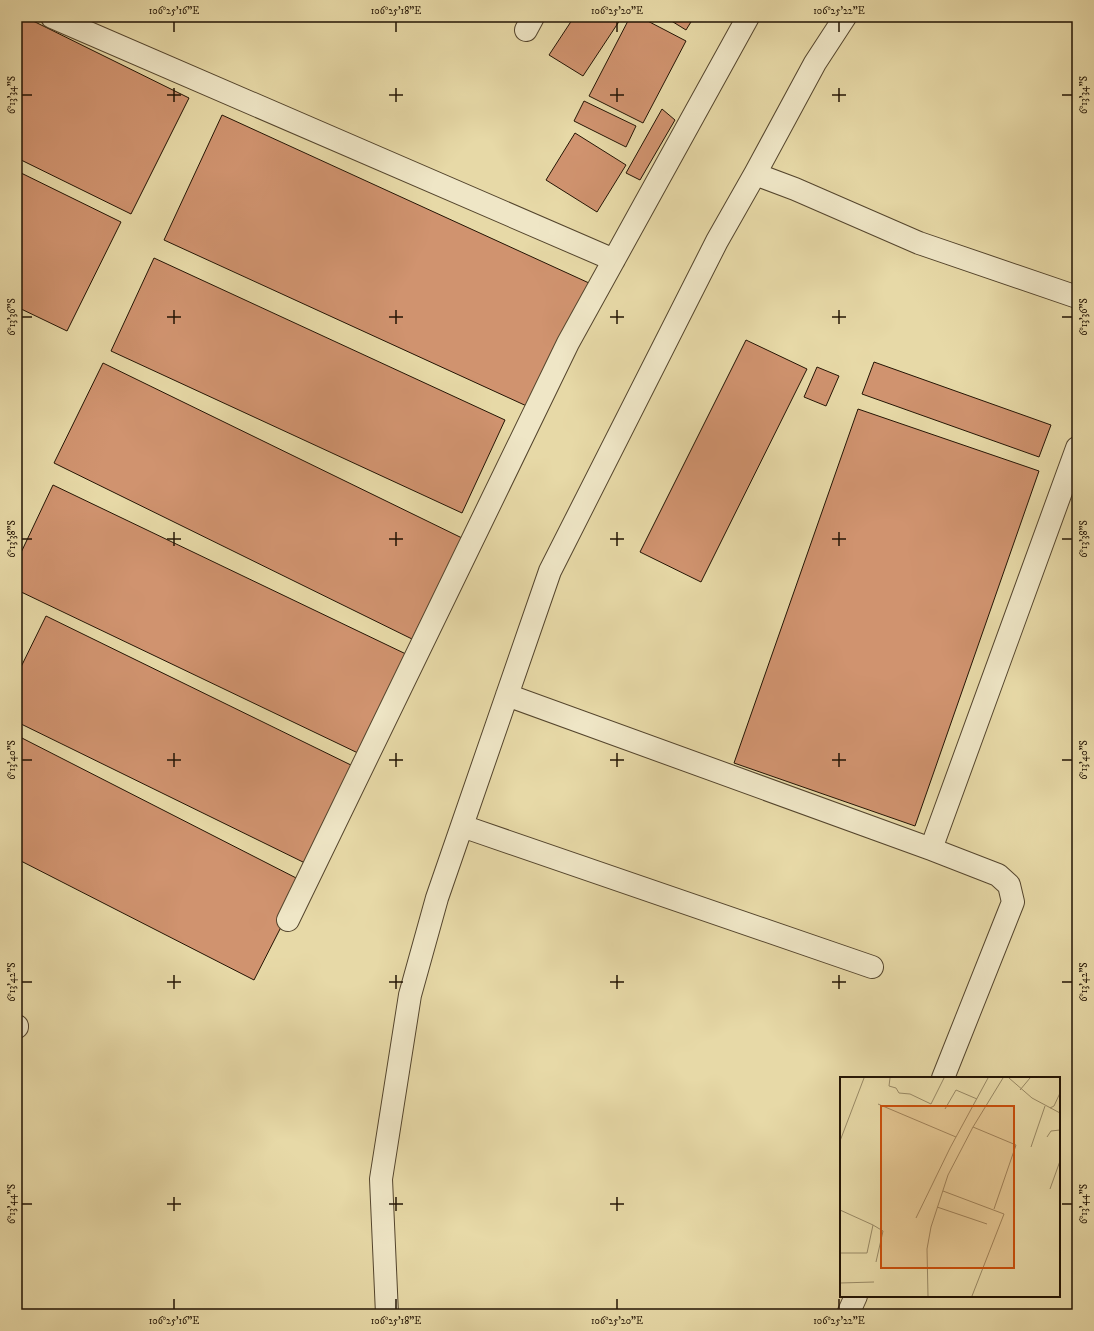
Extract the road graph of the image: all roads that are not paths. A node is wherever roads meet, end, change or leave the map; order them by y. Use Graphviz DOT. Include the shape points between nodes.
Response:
graph roads {
  1 [pos="52,17"];
  2 [pos="748,17"];
  3 [pos="846,17"];
  4 [pos="755,174"];
  5 [pos="614,260"];
  6 [pos="1077,296"];
  7 [pos="1077,448"];
  8 [pos="507,695"];
  9 [pos="462,826"];
  10 [pos="931,848"];
  11 [pos="288,920"];
  12 [pos="872,967"];
  13 [pos="943,1077"];
  14 [pos="856,1297"];
  15 [pos="387,1314"];
  16 [pos="848,1314"];
  1 -- 5 [label="lane"];
  2 -- 5 [label="lane"];
  3 -- 4 [label="lane" via="815,63"];
  4 -- 6 [label="lane" via="919,243"];
  4 -- 8 [label="lane" via="717,241 550,571"];
  5 -- 11 [label="lane" via="568,343"];
  7 -- 10 [label="lane"];
  8 -- 9 [label="lane"];
  8 -- 10 [label="lane"];
  9 -- 12 [label="lane"];
  9 -- 15 [label="lane" via="437,898 410,995 381,1178"];
  10 -- 13 [label="lane" via="998,875 1009,885 1013,902"];
  14 -- 16 [label="lane"];
}
